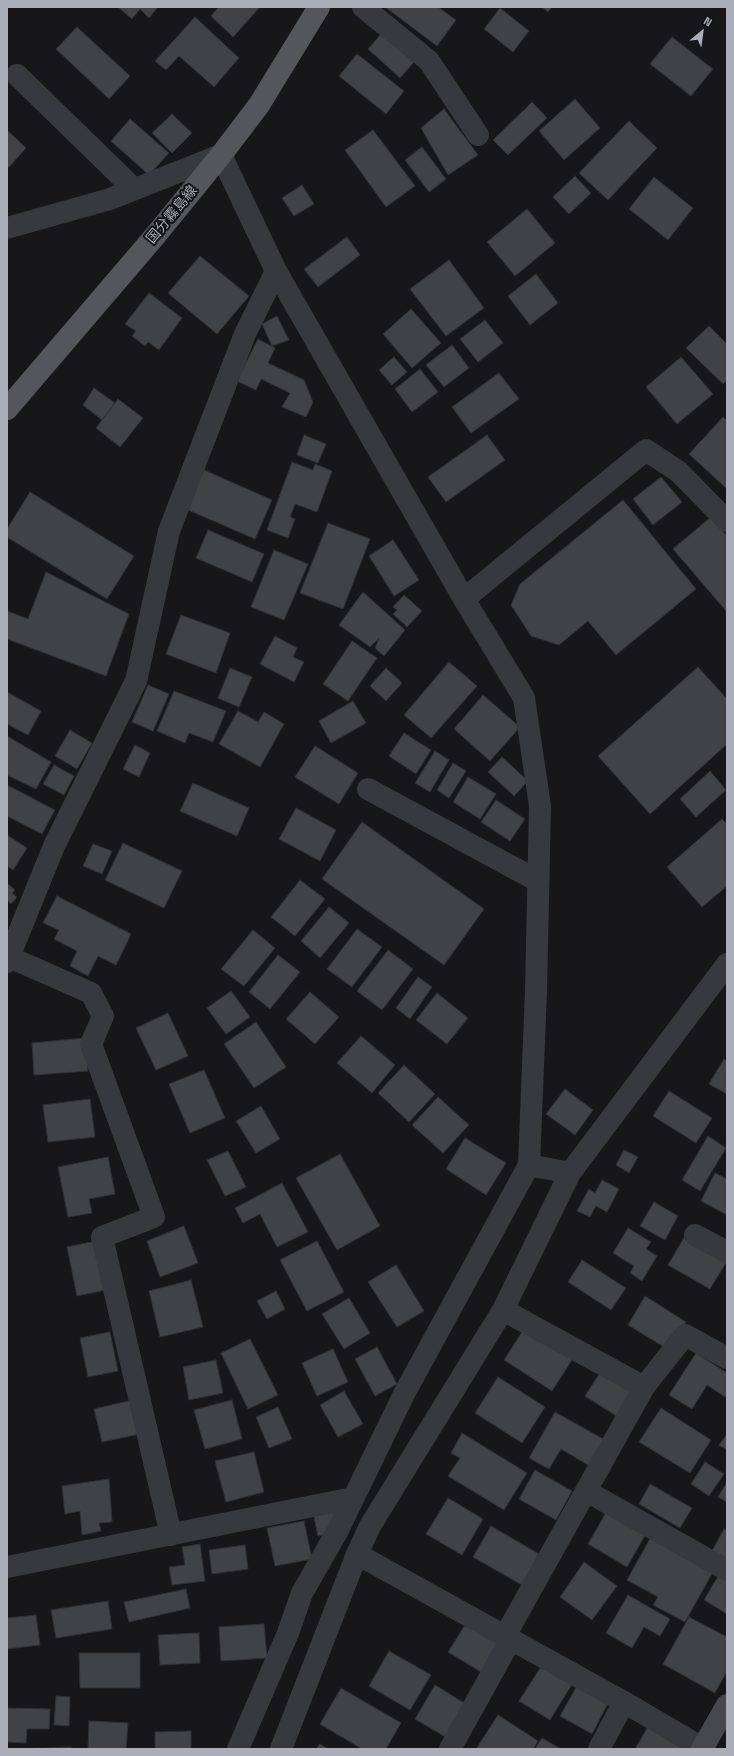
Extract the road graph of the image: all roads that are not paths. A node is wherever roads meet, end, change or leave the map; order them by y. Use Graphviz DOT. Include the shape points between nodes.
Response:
graph roads {
  1 [pos="318,7"];
  2 [pos="363,7"];
  3 [pos="17,75"];
  4 [pos="478,135"];
  5 [pos="221,155"];
  6 [pos="134,189"];
  7 [pos="7,228"];
  8 [pos="276,271"];
  9 [pos="7,409"];
  10 [pos="727,520"];
  11 [pos="464,599"];
  12 [pos="368,789"];
  13 [pos="538,881"];
  14 [pos="8,960"];
  15 [pos="727,964"];
  16 [pos="529,1165"];
  17 [pos="570,1173"];
  18 [pos="695,1235"];
  19 [pos="727,1252"];
  20 [pos="503,1310"];
  21 [pos="727,1358"];
  22 [pos="644,1386"];
  23 [pos="586,1491"];
  24 [pos="353,1498"];
  25 [pos="171,1535"];
  26 [pos="357,1554"];
  27 [pos="7,1567"];
  28 [pos="727,1570"];
  29 [pos="508,1637"];
  30 [pos="624,1702"];
  31 [pos="727,1705"];
  32 [pos="238,1749"];
  33 [pos="281,1749"];
  34 [pos="450,1749"];
  35 [pos="599,1749"];
  36 [pos="703,1749"];
  1 -- 5 [label="main road, 国分霧島線" via="259,105"];
  2 -- 4 [label="street" via="430,61"];
  3 -- 6 [label="street"];
  5 -- 6 [label="street"];
  5 -- 8 [label="street"];
  5 -- 9 [label="main road, 国分霧島線"];
  6 -- 7 [label="street" via="110,199"];
  8 -- 11 [label="street"];
  8 -- 14 [label="street" via="245,334 169,531 136,681 54,846"];
  10 -- 11 [label="street" via="679,472 646,450"];
  11 -- 13 [label="street" via="524,698 540,806"];
  12 -- 13 [label="street"];
  13 -- 16 [label="street"];
  14 -- 25 [label="street" via="91,993 103,1016 91,1044 154,1217 102,1237"];
  15 -- 17 [label="street"];
  16 -- 17 [label="street"];
  16 -- 24 [label="street" via="404,1394"];
  17 -- 20 [label="street"];
  18 -- 19 [label="street"];
  20 -- 22 [label="street"];
  20 -- 26 [label="street" via="370,1526"];
  21 -- 22 [label="street" via="685,1335"];
  22 -- 23 [label="street"];
  23 -- 28 [label="street"];
  23 -- 29 [label="street"];
  24 -- 25 [label="street"];
  24 -- 32 [label="street" via="302,1593 288,1633"];
  25 -- 27 [label="street"];
  26 -- 29 [label="street"];
  26 -- 33 [label="street"];
  29 -- 30 [label="street"];
  29 -- 34 [label="street"];
  30 -- 35 [label="street"];
  30 -- 36 [label="street"];
  31 -- 36 [label="street"];
}
